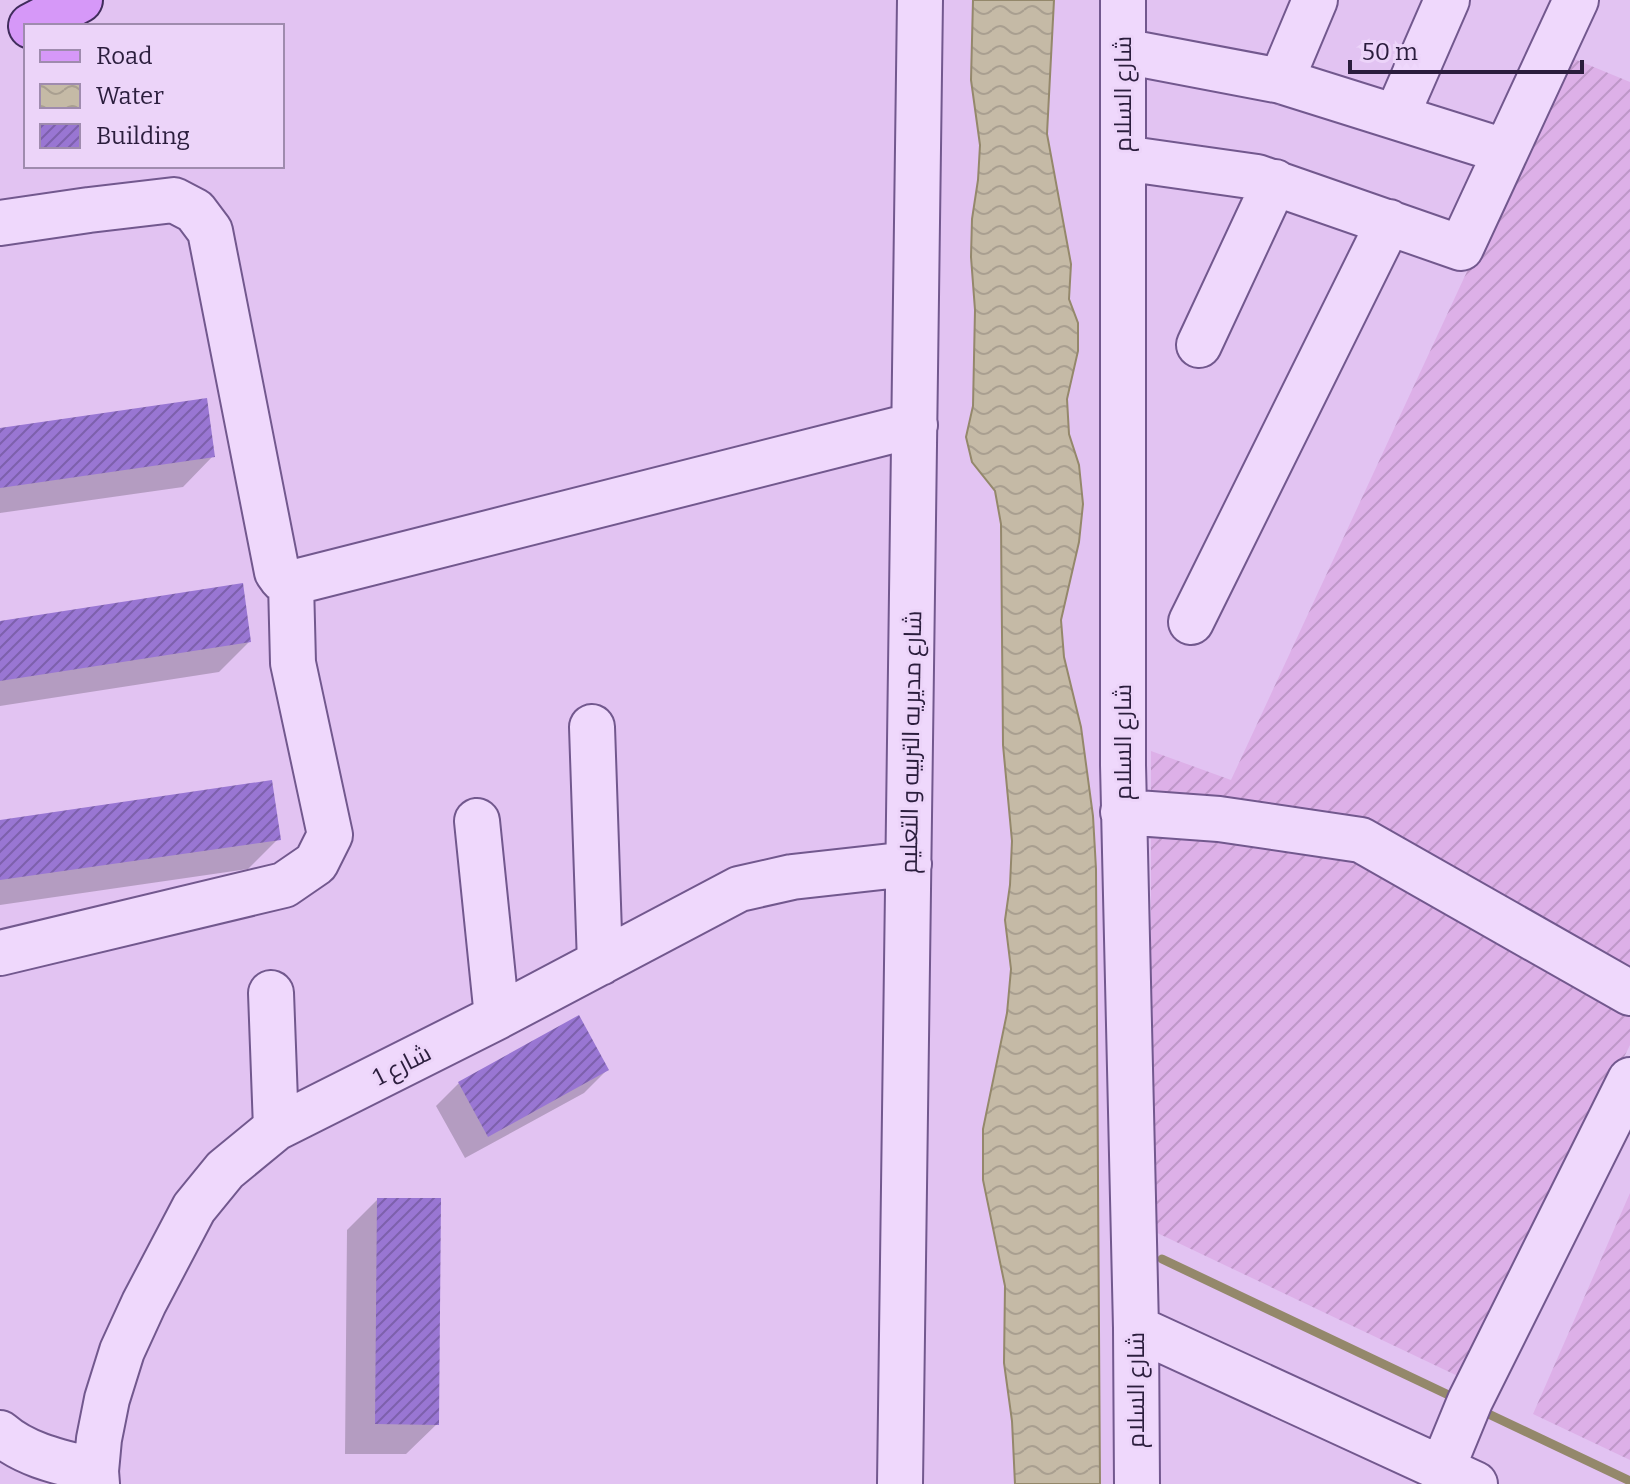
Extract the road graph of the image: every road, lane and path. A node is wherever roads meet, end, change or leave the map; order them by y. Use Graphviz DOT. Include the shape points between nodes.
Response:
graph roads {
  1 [pos="80,0"];
  2 [pos="920,0"];
  3 [pos="1123,0"];
  4 [pos="1315,0"];
  5 [pos="1447,0"];
  6 [pos="1576,0"];
  7 [pos="35,24"];
  8 [pos="24,30"];
  9 [pos="0,42"];
  10 [pos="1123,51"];
  11 [pos="1281,81"];
  12 [pos="1396,117"];
  13 [pos="1504,151"];
  14 [pos="1123,158"];
  15 [pos="1275,182"];
  16 [pos="1389,222"];
  17 [pos="0,223"];
  18 [pos="1199,345"];
  19 [pos="915,425"];
  20 [pos="291,583"];
  21 [pos="1191,622"];
  22 [pos="592,727"];
  23 [pos="1123,812"];
  24 [pos="477,821"];
  25 [pos="909,864"];
  26 [pos="0,953"];
  27 [pos="600,963"];
  28 [pos="271,993"];
  29 [pos="1630,993"];
  30 [pos="497,1017"];
  31 [pos="1630,1080"];
  32 [pos="276,1128"];
  33 [pos="1136,1328"];
  34 [pos="0,1433"];
  35 [pos="1456,1466"];
  36 [pos="97,1478"];
  37 [pos="900,1484"];
  38 [pos="1137,1484"];
  1 -- 7 [label="main road"];
  2 -- 19 [label="street, شارع مديريه التربيه و التعليم"];
  3 -- 10 [label="street, شارع السلام"];
  4 -- 11 [label="street"];
  5 -- 12 [label="street"];
  6 -- 13 [label="street"];
  8 -- 9 [label="main road"];
  10 -- 11 [label="street"];
  10 -- 14 [label="street, شارع السلام"];
  11 -- 12 [label="street"];
  12 -- 13 [label="street"];
  13 -- 16 [label="street" via="1461,248"];
  14 -- 15 [label="street"];
  14 -- 23 [label="street, شارع السلام"];
  15 -- 16 [label="street"];
  15 -- 18 [label="street"];
  16 -- 21 [label="street"];
  17 -- 20 [label="street" via="174,200 195,211 210,231 277,572"];
  19 -- 20 [label="street"];
  19 -- 25 [label="street, شارع مديريه التربيه و التعليم"];
  20 -- 26 [label="street" via="293,663 330,835 316,863 284,885"];
  22 -- 27 [label="street"];
  23 -- 29 [label="street" via="1219,819 1361,840"];
  23 -- 33 [label="street, شارع السلام"];
  24 -- 30 [label="street"];
  25 -- 27 [label="street, شارع 1" via="792,877 739,889"];
  25 -- 37 [label="street, شارع مديريه التربيه و التعليم"];
  27 -- 30 [label="street, شارع 1"];
  28 -- 32 [label="street"];
  30 -- 32 [label="street, شارع 1"];
  31 -- 35 [label="street" via="1470,1401"];
  32 -- 36 [label="street, شارع 1" via="225,1170 194,1208 167,1258 122,1351 99,1439"];
  33 -- 35 [label="street"];
  33 -- 38 [label="street, شارع السلام"];
  34 -- 36 [label="street"];
}
